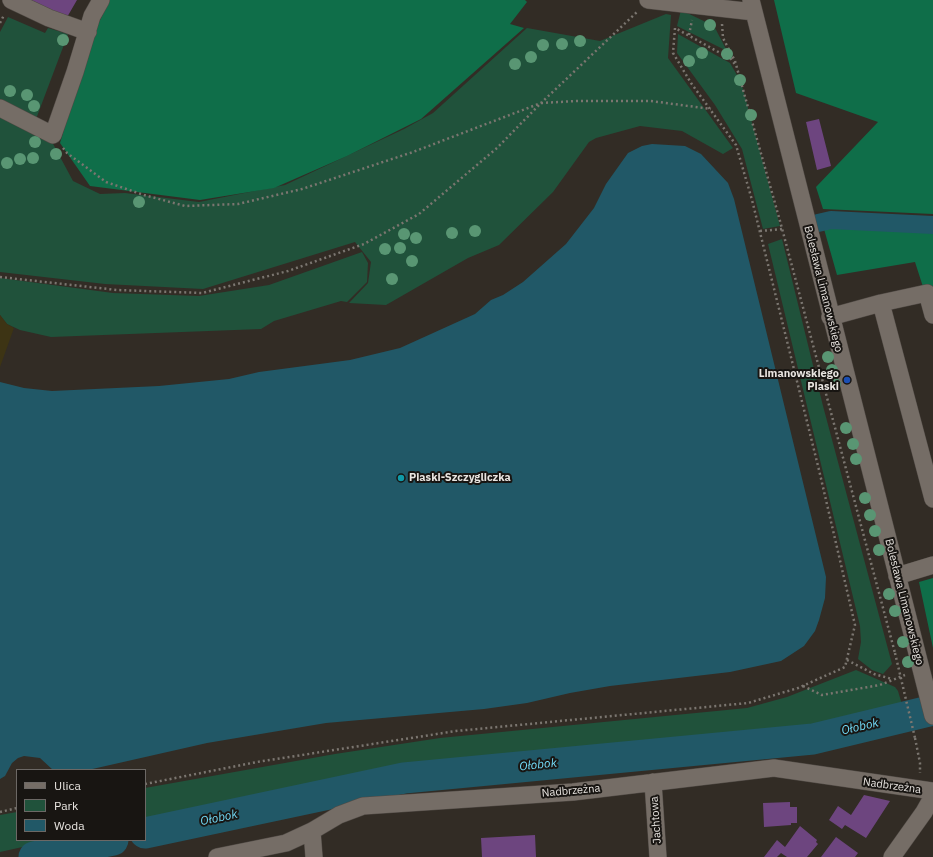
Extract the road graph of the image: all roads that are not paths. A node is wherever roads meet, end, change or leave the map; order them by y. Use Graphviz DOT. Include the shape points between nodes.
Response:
graph roads {
  1 [pos="12,0"];
  2 [pos="101,0"];
  3 [pos="649,0"];
  4 [pos="752,6"];
  5 [pos="88,32"];
  6 [pos="0,108"];
  7 [pos="881,303"];
  8 [pos="933,315"];
  9 [pos="830,317"];
  10 [pos="933,499"];
  11 [pos="933,565"];
  12 [pos="897,576"];
  13 [pos="933,716"];
  14 [pos="653,782"];
  15 [pos="933,791"];
  16 [pos="933,796"];
  17 [pos="312,831"];
  18 [pos="898,855"];
  19 [pos="217,857"];
  20 [pos="314,857"];
  21 [pos="658,857"];
  1 -- 5 [label="street" via="49,18"];
  2 -- 5 [label="street" via="92,16"];
  3 -- 4 [label="street" via="722,9"];
  4 -- 9 [label="street, Bolesława Limanowskiego"];
  5 -- 6 [label="street" via="53,135"];
  7 -- 8 [label="street" via="927,293"];
  7 -- 9 [label="street"];
  7 -- 10 [label="street"];
  9 -- 12 [label="street, Bolesława Limanowskiego"];
  11 -- 12 [label="street"];
  12 -- 13 [label="street, Bolesława Limanowskiego"];
  14 -- 15 [label="street, Nadbrzeżna" via="774,768"];
  14 -- 17 [label="street, Nadbrzeżna" via="573,792 363,806 339,815"];
  14 -- 21 [label="street, Jachtowa"];
  16 -- 18 [label="street"];
  17 -- 19 [label="street, Nadbrzeżna" via="286,843"];
  17 -- 20 [label="street"];
}
